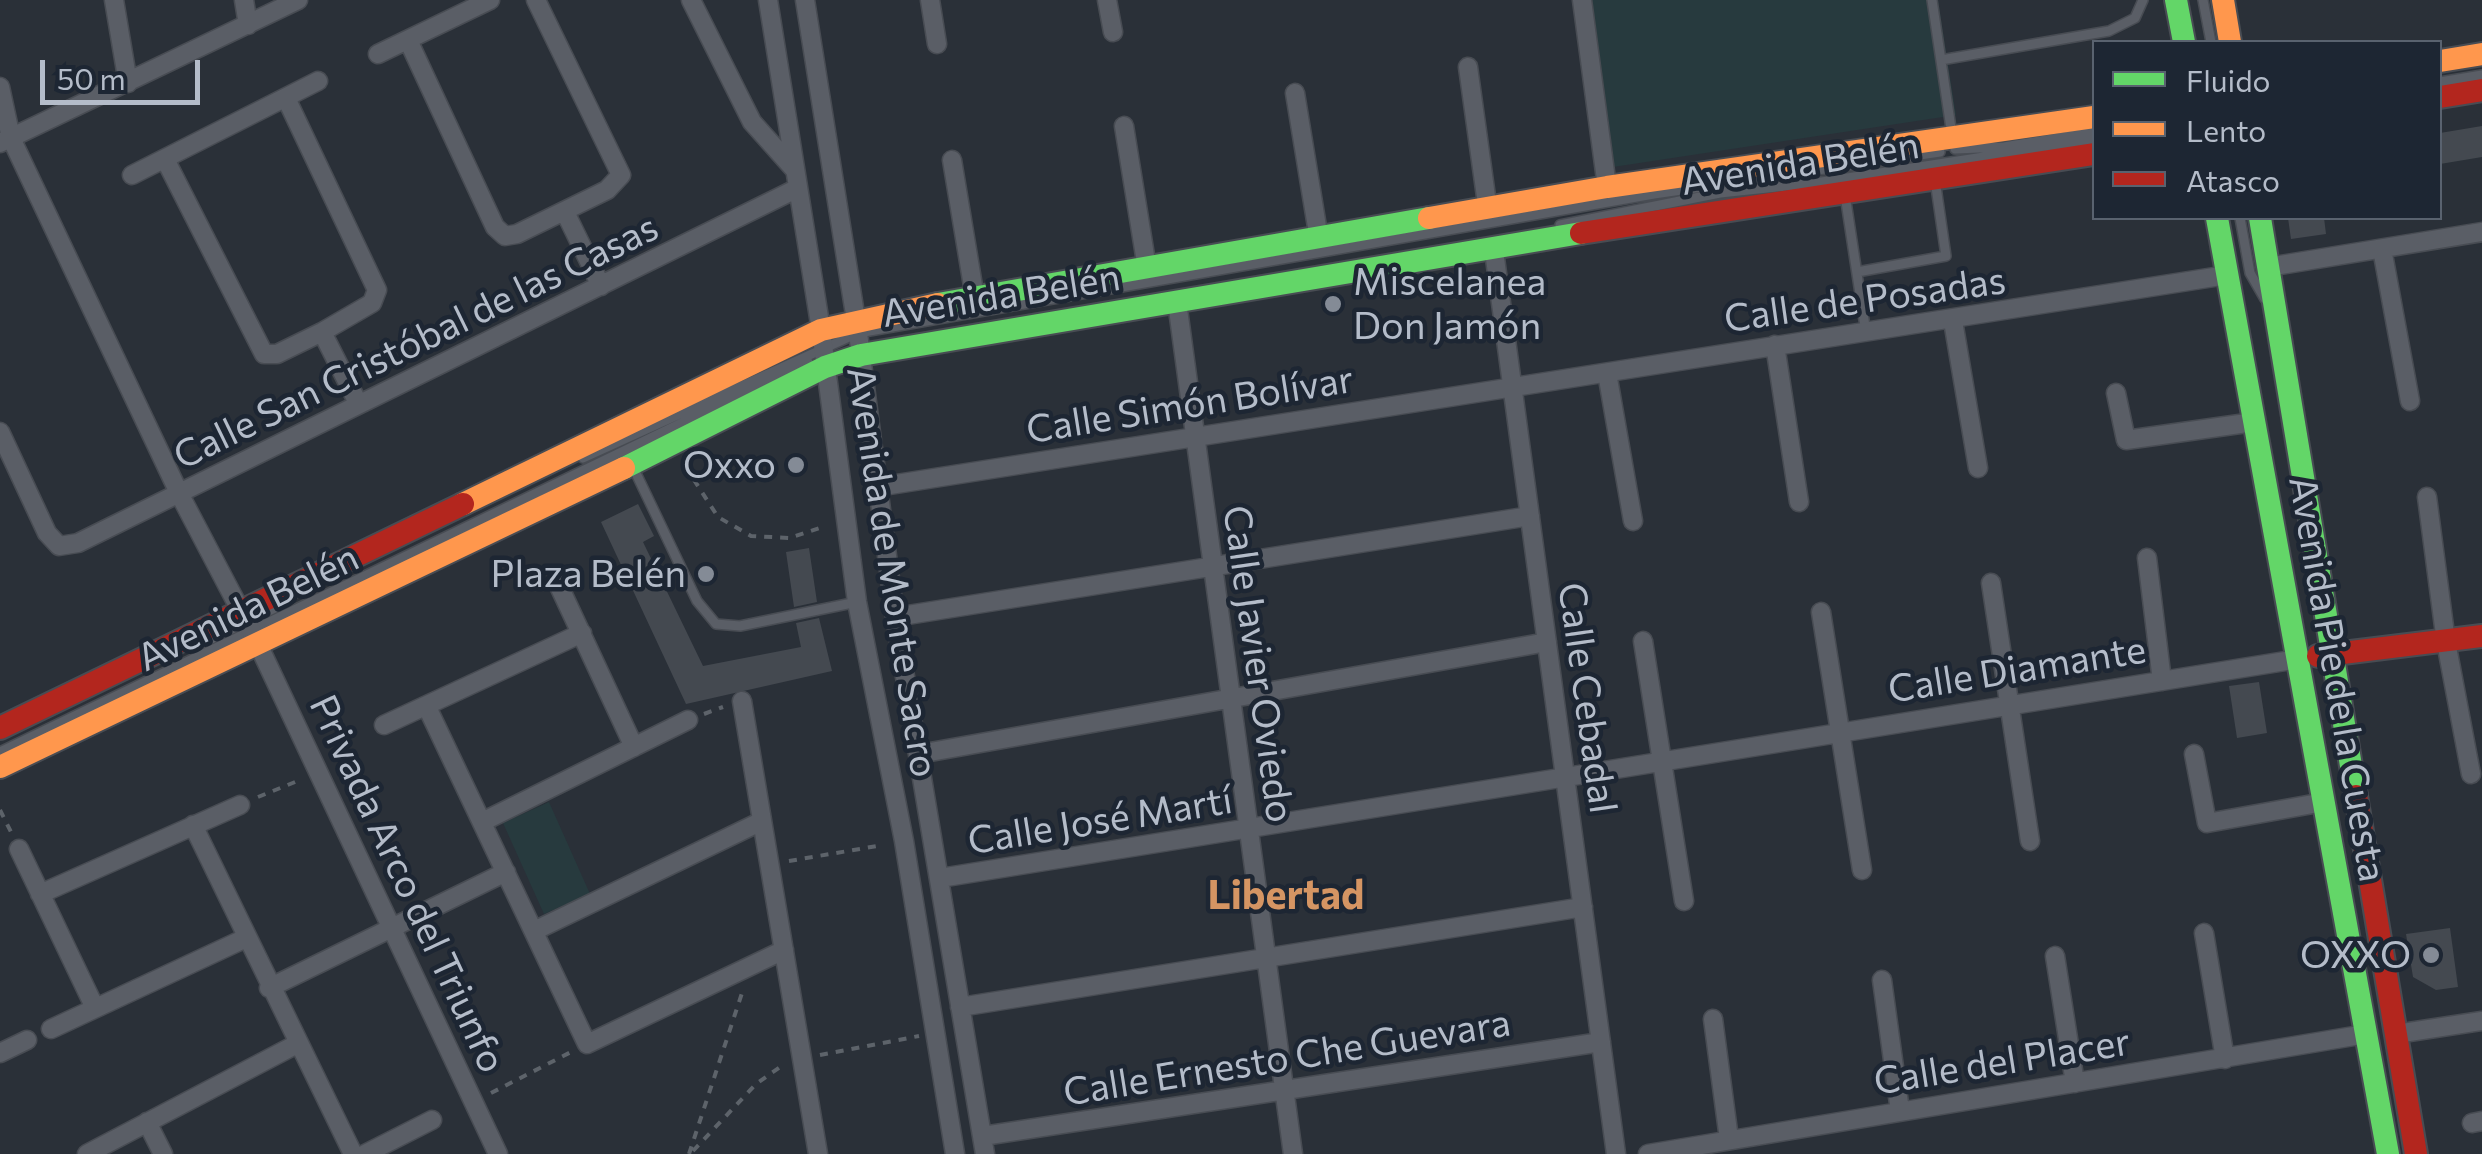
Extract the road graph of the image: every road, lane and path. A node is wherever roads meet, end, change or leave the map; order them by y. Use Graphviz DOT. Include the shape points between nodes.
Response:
graph roads {
  1 [pos="114,0"];
  2 [pos="244,0"];
  3 [pos="298,0"];
  4 [pos="490,0"];
  5 [pos="536,0"];
  6 [pos="691,0"];
  7 [pos="768,0"];
  8 [pos="805,0"];
  9 [pos="930,0"];
  10 [pos="1106,0"];
  11 [pos="1582,0"];
  12 [pos="1932,0"];
  13 [pos="2143,0"];
  14 [pos="2176,0"];
  15 [pos="2203,0"];
  16 [pos="2223,0"];
  17 [pos="248,24"];
  18 [pos="1113,32"];
  19 [pos="408,40"];
  20 [pos="2184,40"];
  21 [pos="2211,40"];
  22 [pos="2230,40"];
  23 [pos="937,44"];
  24 [pos="378,54"];
  25 [pos="2482,54"];
  26 [pos="1940,60"];
  27 [pos="2442,62"];
  28 [pos="1468,66"];
  29 [pos="2482,66"];
  30 [pos="2442,73"];
  31 [pos="2482,76"];
  32 [pos="318,81"];
  33 [pos="2442,82"];
  34 [pos="128,83"];
  35 [pos="0,88"];
  36 [pos="2482,90"];
  37 [pos="1294,93"];
  38 [pos="2442,97"];
  39 [pos="286,98"];
  40 [pos="2092,117"];
  41 [pos="1124,126"];
  42 [pos="2092,136"];
  43 [pos="1952,138"];
  44 [pos="6,140"];
  45 [pos="2092,154"];
  46 [pos="952,160"];
  47 [pos="166,161"];
  48 [pos="132,175"];
  49 [pos="1935,178"];
  50 [pos="797,180"];
  51 [pos="1607,187"];
  52 [pos="1845,192"];
  53 [pos="1488,211"];
  54 [pos="564,212"];
  55 [pos="2217,220"];
  56 [pos="2240,220"];
  57 [pos="2260,220"];
  58 [pos="2482,232"];
  59 [pos="1318,239"];
  60 [pos="2382,249"];
  61 [pos="1494,251"];
  62 [pos="1147,268"];
  63 [pos="2268,268"];
  64 [pos="1857,272"];
  65 [pos="2228,276"];
  66 [pos="601,286"];
  67 [pos="975,298"];
  68 [pos="1176,302"];
  69 [pos="2277,318"];
  70 [pos="1954,322"];
  71 [pos="322,332"];
  72 [pos="1866,333"];
  73 [pos="859,338"];
  74 [pos="1776,346"];
  75 [pos="823,349"];
  76 [pos="1607,373"];
  77 [pos="1513,388"];
  78 [pos="2116,393"];
  79 [pos="2410,401"];
  80 [pos="358,403"];
  81 [pos="2254,422"];
  82 [pos="0,432"];
  83 [pos="1194,436"];
  84 [pos="674,444"];
  85 [pos="632,464"];
  86 [pos="1978,468"];
  87 [pos="877,488"];
  88 [pos="180,495"];
  89 [pos="2427,498"];
  90 [pos="1799,502"];
  91 [pos="1530,516"];
  92 [pos="844,520"];
  93 [pos="1633,521"];
  94 [pos="2146,558"];
  95 [pos="1212,568"];
  96 [pos="1990,583"];
  97 [pos="559,586"];
  98 [pos="857,602"];
  99 [pos="1820,612"];
  100 [pos="895,617"];
  101 [pos="250,627"];
  102 [pos="582,633"];
  103 [pos="2482,636"];
  104 [pos="1644,641"];
  105 [pos="1547,642"];
  106 [pos="2446,642"];
  107 [pos="2332,654"];
  108 [pos="2298,659"];
  109 [pos="2162,681"];
  110 [pos="742,700"];
  111 [pos="1230,700"];
  112 [pos="428,707"];
  113 [pos="2010,707"];
  114 [pos="688,720"];
  115 [pos="384,725"];
  116 [pos="0,728"];
  117 [pos="1838,735"];
  118 [pos="0,740"];
  119 [pos="634,746"];
  120 [pos="0,752"];
  121 [pos="919,754"];
  122 [pos="2194,754"];
  123 [pos="1662,764"];
  124 [pos="0,766"];
  125 [pos="319,773"];
  126 [pos="2471,774"];
  127 [pos="1566,781"];
  128 [pos="2324,802"];
  129 [pos="240,805"];
  130 [pos="0,810"];
  131 [pos="762,821"];
  132 [pos="482,822"];
  133 [pos="193,825"];
  134 [pos="1248,830"];
  135 [pos="904,841"];
  136 [pos="2030,841"];
  137 [pos="19,849"];
  138 [pos="770,865"];
  139 [pos="1862,870"];
  140 [pos="506,872"];
  141 [pos="940,878"];
  142 [pos="40,894"];
  143 [pos="1684,901"];
  144 [pos="1583,907"];
  145 [pos="393,930"];
  146 [pos="534,931"];
  147 [pos="2204,933"];
  148 [pos="246,938"];
  149 [pos="784,950"];
  150 [pos="2055,956"];
  151 [pos="1267,961"];
  152 [pos="756,963"];
  153 [pos="1882,980"];
  154 [pos="269,988"];
  155 [pos="960,1007"];
  156 [pos="95,1008"];
  157 [pos="1713,1018"];
  158 [pos="2482,1021"];
  159 [pos="51,1029"];
  160 [pos="935,1032"];
  161 [pos="2366,1034"];
  162 [pos="2396,1034"];
  163 [pos="27,1040"];
  164 [pos="1601,1042"];
  165 [pos="297,1044"];
  166 [pos="588,1044"];
  167 [pos="0,1053"];
  168 [pos="800,1056"];
  169 [pos="2225,1059"];
  170 [pos="2074,1083"];
  171 [pos="1285,1094"];
  172 [pos="474,1102"];
  173 [pos="1900,1112"];
  174 [pos="432,1120"];
  175 [pos="148,1122"];
  176 [pos="1729,1140"];
  177 [pos="984,1145"];
  178 [pos="88,1153"];
  179 [pos="2383,1153"];
  180 [pos="162,1154"];
  181 [pos="353,1154"];
  182 [pos="365,1154"];
  183 [pos="498,1154"];
  184 [pos="689,1154"];
  185 [pos="818,1154"];
  186 [pos="956,1154"];
  187 [pos="1293,1154"];
  188 [pos="1616,1154"];
  189 [pos="1648,1154"];
  190 [pos="2416,1154"];
  1 -- 34 [label="street"];
  2 -- 17 [label="street"];
  3 -- 17 [label="street"];
  4 -- 19 [label="street"];
  5 -- 54 [label="street" via="621,175 616,185"];
  6 -- 50 [label="street" via="752,122"];
  7 -- 50 [label="street, Avenida de Monte Sacro"];
  8 -- 73 [label="street, Avenida de Monte Sacro"];
  9 -- 23 [label="street"];
  10 -- 18 [label="street"];
  11 -- 51 [label="street"];
  12 -- 26 [label="lane"];
  13 -- 26 [label="lane" via="2135,18 2110,32"];
  14 -- 20 [label="main road"];
  15 -- 21 [label="lane"];
  16 -- 22 [label="main road"];
  17 -- 34 [label="street"];
  19 -- 24 [label="street"];
  19 -- 54 [label="street" via="500,234 517,234"];
  25 -- 27 [label="main road"];
  26 -- 43 [label="lane"];
  28 -- 53 [label="street"];
  29 -- 30 [label="lane"];
  31 -- 33 [label="lane"];
  32 -- 39 [label="street"];
  34 -- 44 [label="street"];
  35 -- 44 [label="street, Privada Arco del Triunfo"];
  36 -- 38 [label="main road"];
  37 -- 59 [label="street"];
  39 -- 47 [label="street"];
  39 -- 71 [label="street" via="376,290 372,303"];
  40 -- 43 [label="main road, Avenida Belén"];
  41 -- 62 [label="street"];
  42 -- 73 [label="lane" via="1815,183 1720,192 1528,231"];
  43 -- 51 [label="main road, Avenida Belén"];
  44 -- 88 [label="street, Privada Arco del Triunfo"];
  45 -- 49 [label="main road, Avenida Belén"];
  46 -- 67 [label="street"];
  47 -- 48 [label="street"];
  47 -- 71 [label="street" via="264,354"];
  49 -- 52 [label="main road, Avenida Belén"];
  49 -- 64 [label="lane" via="1946,256"];
  50 -- 66 [label="street, Calle San Cristóbal de las Casas"];
  50 -- 75 [label="street, Avenida de Monte Sacro"];
  51 -- 53 [label="main road, Avenida Belén"];
  52 -- 61 [label="main road, Avenida Belén"];
  52 -- 64 [label="lane"];
  53 -- 59 [label="main road, Avenida Belén"];
  54 -- 66 [label="street"];
  55 -- 65 [label="main road, Avenida Pie de la Cuesta"];
  56 -- 69 [label="lane" via="2250,273"];
  57 -- 63 [label="main road, Avenida Pie de la Cuesta"];
  58 -- 60 [label="street"];
  59 -- 62 [label="main road, Avenida Belén"];
  60 -- 63 [label="street"];
  60 -- 79 [label="street"];
  61 -- 68 [label="main road, Avenida Belén"];
  61 -- 77 [label="street, Calle Cebadal"];
  62 -- 67 [label="main road, Avenida Belén"];
  63 -- 69 [label="main road, Avenida Pie de la Cuesta"];
  64 -- 72 [label="lane"];
  65 -- 70 [label="street, Calle de Posadas"];
  65 -- 81 [label="main road, Avenida Pie de la Cuesta"];
  66 -- 80 [label="street, Calle San Cristóbal de las Casas"];
  67 -- 73 [label="main road, Avenida Belén"];
  68 -- 73 [label="main road, Avenida Belén"];
  68 -- 83 [label="street, Calle Javier Oviedo"];
  69 -- 107 [label="main road, Avenida Pie de la Cuesta"];
  70 -- 72 [label="street, Calle de Posadas"];
  70 -- 86 [label="street"];
  71 -- 80 [label="street"];
  72 -- 74 [label="street, Calle de Posadas"];
  73 -- 75 [label="main road, Avenida Belén"];
  73 -- 75 [label="main road, Avenida Belén"];
  73 -- 87 [label="street, Avenida de Monte Sacro"];
  74 -- 76 [label="street, Calle de Posadas"];
  74 -- 90 [label="street"];
  75 -- 84 [label="main road, Avenida Belén"];
  75 -- 92 [label="street, Avenida de Monte Sacro"];
  75 -- 101 [label="main road, Avenida Belén"];
  76 -- 77 [label="street, Calle de Posadas"];
  76 -- 93 [label="street"];
  77 -- 83 [label="street, Calle Simón Bolívar"];
  77 -- 91 [label="street, Calle Cebadal"];
  78 -- 81 [label="street" via="2126,440"];
  80 -- 88 [label="street, Calle San Cristóbal de las Casas"];
  81 -- 108 [label="main road, Avenida Pie de la Cuesta"];
  82 -- 88 [label="street, Calle San Cristóbal de las Casas" via="60,546"];
  83 -- 87 [label="street, Calle Simón Bolívar"];
  83 -- 95 [label="street, Calle Javier Oviedo"];
  84 -- 85 [label="main road, Avenida Belén"];
  84 -- 92 [label="path" via="718,517 751,536 789,538"];
  85 -- 98 [label="lane" via="697,601 716,624 740,626"];
  85 -- 101 [label="main road, Avenida Belén"];
  87 -- 100 [label="street, Avenida de Monte Sacro"];
  88 -- 101 [label="street, Privada Arco del Triunfo"];
  89 -- 106 [label="street"];
  91 -- 95 [label="street"];
  91 -- 105 [label="street, Calle Cebadal"];
  92 -- 98 [label="street, Avenida de Monte Sacro"];
  94 -- 109 [label="street"];
  95 -- 100 [label="street"];
  95 -- 111 [label="street, Calle Javier Oviedo"];
  96 -- 113 [label="street"];
  97 -- 102 [label="street"];
  98 -- 135 [label="street, Avenida de Monte Sacro"];
  99 -- 117 [label="street"];
  100 -- 121 [label="street, Avenida de Monte Sacro"];
  101 -- 116 [label="main road, Avenida Belén"];
  101 -- 118 [label="lane"];
  101 -- 120 [label="lane"];
  101 -- 124 [label="main road, Avenida Belén"];
  101 -- 125 [label="street, Privada Arco del Triunfo"];
  102 -- 112 [label="street"];
  102 -- 119 [label="street"];
  103 -- 106 [label="main road, Calle Diamante"];
  104 -- 123 [label="street"];
  105 -- 111 [label="street"];
  105 -- 127 [label="street, Calle Cebadal"];
  106 -- 107 [label="main road, Calle Diamante"];
  106 -- 126 [label="street"];
  107 -- 108 [label="main road, Calle Diamante"];
  107 -- 162 [label="main road, Avenida Pie de la Cuesta"];
  108 -- 109 [label="street, Calle Diamante"];
  108 -- 128 [label="main road, Avenida Pie de la Cuesta"];
  109 -- 113 [label="street, Calle Diamante"];
  110 -- 114 [label="path"];
  110 -- 131 [label="street"];
  111 -- 121 [label="street"];
  111 -- 134 [label="street, Calle Javier Oviedo"];
  112 -- 115 [label="street"];
  112 -- 132 [label="street"];
  113 -- 117 [label="street, Calle Diamante"];
  113 -- 136 [label="street"];
  114 -- 119 [label="street"];
  117 -- 123 [label="street, Calle Diamante"];
  117 -- 139 [label="street"];
  119 -- 132 [label="street"];
  121 -- 141 [label="street, Avenida de Monte Sacro"];
  122 -- 128 [label="street" via="2207,823"];
  123 -- 127 [label="street, Calle Diamante"];
  123 -- 143 [label="street"];
  125 -- 129 [label="path"];
  125 -- 145 [label="street, Privada Arco del Triunfo"];
  127 -- 134 [label="street, Calle José Martí"];
  127 -- 144 [label="street, Calle Cebadal"];
  128 -- 161 [label="main road, Avenida Pie de la Cuesta"];
  129 -- 133 [label="street"];
  130 -- 137 [label="path"];
  131 -- 138 [label="street"];
  131 -- 146 [label="street"];
  132 -- 140 [label="street"];
  133 -- 142 [label="street"];
  133 -- 148 [label="street"];
  134 -- 141 [label="street, Calle José Martí"];
  134 -- 151 [label="street, Calle Javier Oviedo"];
  135 -- 138 [label="path"];
  135 -- 160 [label="street, Avenida de Monte Sacro"];
  137 -- 142 [label="street"];
  138 -- 149 [label="street"];
  140 -- 145 [label="street"];
  140 -- 146 [label="street"];
  141 -- 155 [label="street, Avenida de Monte Sacro"];
  142 -- 156 [label="street"];
  144 -- 151 [label="street"];
  144 -- 164 [label="street, Calle Cebadal"];
  145 -- 154 [label="street"];
  145 -- 172 [label="street, Privada Arco del Triunfo"];
  146 -- 166 [label="street"];
  147 -- 169 [label="street"];
  148 -- 154 [label="street"];
  148 -- 156 [label="street"];
  149 -- 152 [label="street"];
  149 -- 168 [label="street"];
  150 -- 170 [label="street"];
  151 -- 155 [label="street"];
  151 -- 171 [label="street, Calle Javier Oviedo"];
  152 -- 166 [label="street"];
  152 -- 184 [label="path" via="729,1023"];
  153 -- 173 [label="street"];
  154 -- 165 [label="street"];
  155 -- 177 [label="street, Avenida de Monte Sacro"];
  156 -- 159 [label="street"];
  157 -- 176 [label="street"];
  158 -- 162 [label="street"];
  160 -- 168 [label="path"];
  160 -- 186 [label="street, Avenida de Monte Sacro"];
  161 -- 169 [label="street, Calle del Placer"];
  161 -- 179 [label="main road, Avenida Pie de la Cuesta"];
  162 -- 190 [label="main road, Avenida Pie de la Cuesta"];
  163 -- 167 [label="street"];
  164 -- 171 [label="street, Calle Ernesto Che Guevara"];
  164 -- 188 [label="street, Calle Cebadal"];
  165 -- 175 [label="street"];
  165 -- 181 [label="street"];
  166 -- 172 [label="path"];
  168 -- 184 [label="path" via="756,1084"];
  168 -- 185 [label="street"];
  169 -- 170 [label="street, Calle del Placer"];
  170 -- 173 [label="street, Calle del Placer"];
  171 -- 177 [label="street, Calle Ernesto Che Guevara"];
  171 -- 187 [label="street, Calle Javier Oviedo"];
  172 -- 183 [label="street, Privada Arco del Triunfo"];
  173 -- 176 [label="street, Calle del Placer"];
  174 -- 182 [label="street"];
  175 -- 178 [label="street"];
  175 -- 180 [label="street"];
  176 -- 189 [label="street, Calle del Placer"];
}
